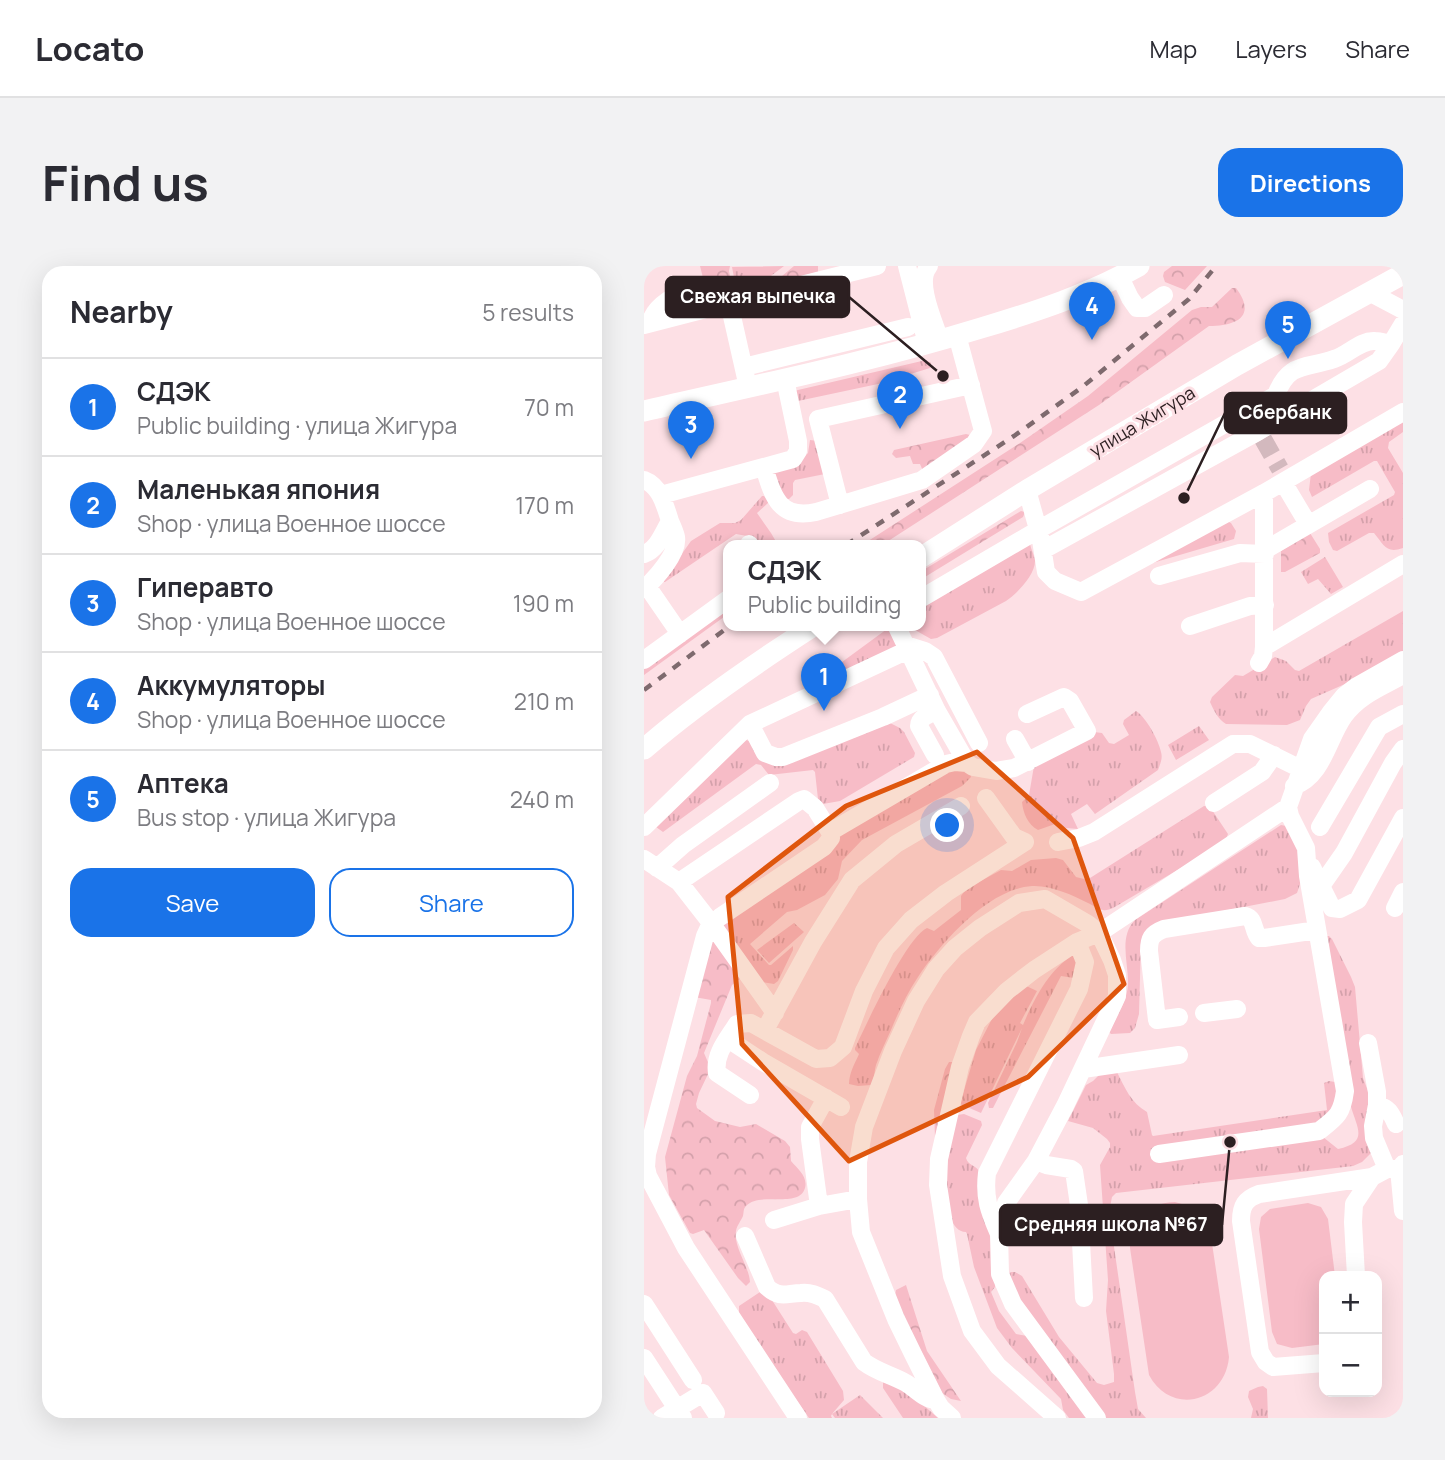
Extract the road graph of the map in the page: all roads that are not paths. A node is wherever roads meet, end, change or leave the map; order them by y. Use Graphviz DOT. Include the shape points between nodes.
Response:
graph roads {
  1 [pos="877,266"];
  2 [pos="907,266"];
  3 [pos="929,266"];
  4 [pos="1139,266"];
  5 [pos="1403,274"];
  6 [pos="1119,278"];
  7 [pos="1369,292"];
  8 [pos="1164,295"];
  9 [pos="729,303"];
  10 [pos="1403,310"];
  11 [pos="648,324"];
  12 [pos="1403,324"];
  13 [pos="908,327"];
  14 [pos="942,340"];
  15 [pos="1391,344"];
  16 [pos="746,377"];
  17 [pos="785,379"];
  18 [pos="971,385"];
  19 [pos="644,411"];
  20 [pos="1247,411"];
  21 [pos="1403,412"];
  22 [pos="1261,435"];
  23 [pos="797,436"];
  24 [pos="822,438"];
  25 [pos="764,467"];
  26 [pos="644,480"];
  27 [pos="1283,482"];
  28 [pos="1370,489"];
  29 [pos="1027,491"];
  30 [pos="1264,493"];
  31 [pos="661,495"];
  32 [pos="841,505"];
  33 [pos="670,521"];
  34 [pos="1308,524"];
  35 [pos="1038,530"];
  36 [pos="1043,550"];
  37 [pos="1265,552"];
  38 [pos="644,554"];
  39 [pos="926,554"];
  40 [pos="1403,564"];
  41 [pos="1159,576"];
  42 [pos="647,584"];
  43 [pos="926,595"];
  44 [pos="723,603"];
  45 [pos="1265,605"];
  46 [pos="1190,626"];
  47 [pos="806,631"];
  48 [pos="899,631"];
  49 [pos="680,634"];
  50 [pos="907,647"];
  51 [pos="644,660"];
  52 [pos="1403,660"];
  53 [pos="1403,675"];
  54 [pos="933,703"];
  55 [pos="1027,714"];
  56 [pos="1403,714"];
  57 [pos="750,724"];
  58 [pos="1015,739"];
  59 [pos="979,743"];
  60 [pos="644,749"];
  61 [pos="1403,749"];
  62 [pos="935,755"];
  63 [pos="1275,755"];
  64 [pos="1028,762"];
  65 [pos="967,764"];
  66 [pos="1298,778"];
  67 [pos="771,783"];
  68 [pos="986,798"];
  69 [pos="1214,803"];
  70 [pos="961,806"];
  71 [pos="1288,807"];
  72 [pos="1403,818"];
  73 [pos="644,827"];
  74 [pos="1321,827"];
  75 [pos="830,832"];
  76 [pos="1058,842"];
  77 [pos="1307,857"];
  78 [pos="651,863"];
  79 [pos="679,882"];
  80 [pos="1321,886"];
  81 [pos="716,920"];
  82 [pos="1317,930"];
  83 [pos="1099,933"];
  84 [pos="1077,942"];
  85 [pos="1237,1009"];
  86 [pos="775,1013"];
  87 [pos="1204,1013"];
  88 [pos="1179,1017"];
  89 [pos="765,1030"];
  90 [pos="728,1039"];
  91 [pos="1368,1043"];
  92 [pos="1179,1055"];
  93 [pos="1083,1069"];
  94 [pos="750,1095"];
  95 [pos="1377,1105"];
  96 [pos="1396,1124"];
  97 [pos="1159,1154"];
  98 [pos="1036,1161"];
  99 [pos="1390,1170"];
  100 [pos="858,1199"];
  101 [pos="819,1206"];
  102 [pos="1403,1211"];
  103 [pos="774,1220"];
  104 [pos="999,1234"];
  105 [pos="745,1236"];
  106 [pos="1356,1271"];
  107 [pos="1084,1298"];
  108 [pos="644,1304"];
  109 [pos="644,1358"];
  110 [pos="1319,1363"];
  111 [pos="693,1380"];
  112 [pos="936,1400"];
  113 [pos="716,1413"];
  114 [pos="674,1415"];
  115 [pos="798,1418"];
  116 [pos="952,1418"];
  117 [pos="1057,1418"];
  118 [pos="1097,1418"];
  1 -- 9 [label="street"];
  2 -- 14 [label="street"];
  3 -- 14 [label="street" via="923,285"];
  4 -- 6 [label="main road"];
  5 -- 7 [label="main road, улица Жигура"];
  6 -- 8 [label="street" via="1137,308"];
  6 -- 14 [label="main road" via="1031,313"];
  7 -- 10 [label="street"];
  7 -- 29 [label="main road, улица Жигура"];
  9 -- 11 [label="street"];
  9 -- 16 [label="street"];
  12 -- 15 [label="street"];
  13 -- 16 [label="street"];
  14 -- 17 [label="main road"];
  14 -- 18 [label="street"];
  15 -- 20 [label="street" via="1373,341 1336,359 1304,366 1289,373 1276,395"];
  15 -- 22 [label="street" via="1379,361"];
  16 -- 17 [label="main road"];
  16 -- 19 [label="main road"];
  17 -- 23 [label="street"];
  18 -- 24 [label="street" via="818,419"];
  18 -- 32 [label="street" via="983,431 974,444 922,480"];
  20 -- 22 [label="street"];
  20 -- 35 [label="street"];
  21 -- 27 [label="street"];
  22 -- 36 [label="street"];
  23 -- 24 [label="street"];
  23 -- 25 [label="street" via="798,451 793,459"];
  24 -- 32 [label="street"];
  25 -- 31 [label="street"];
  25 -- 32 [label="street" via="772,493 789,512 804,515"];
  26 -- 31 [label="street"];
  27 -- 30 [label="street"];
  27 -- 34 [label="street"];
  28 -- 34 [label="street"];
  29 -- 35 [label="street"];
  29 -- 39 [label="main road, улица Жигура"];
  30 -- 36 [label="street" via="1081,592 1046,572"];
  30 -- 37 [label="street"];
  31 -- 33 [label="street"];
  33 -- 38 [label="street" via="655,546"];
  33 -- 42 [label="street" via="676,537 674,550"];
  34 -- 37 [label="street"];
  35 -- 36 [label="street"];
  35 -- 43 [label="street"];
  37 -- 41 [label="street" via="1240,553"];
  37 -- 45 [label="street"];
  40 -- 45 [label="street" via="1262,655"];
  42 -- 49 [label="street"];
  44 -- 49 [label="street"];
  45 -- 46 [label="street"];
  47 -- 60 [label="main road"];
  48 -- 50 [label="street"];
  49 -- 51 [label="street"];
  50 -- 54 [label="street"];
  50 -- 57 [label="street"];
  50 -- 59 [label="street" via="934,657"];
  52 -- 66 [label="street" via="1344,696 1312,739"];
  53 -- 66 [label="street" via="1357,701 1312,774 1304,783"];
  54 -- 57 [label="street" via="883,717 783,757 765,753"];
  54 -- 62 [label="street" via="919,726"];
  54 -- 65 [label="street"];
  55 -- 64 [label="street" via="1064,697 1087,731"];
  56 -- 74 [label="street" via="1379,727"];
  57 -- 73 [label="street"];
  58 -- 64 [label="street"];
  61 -- 80 [label="street"];
  63 -- 66 [label="street"];
  63 -- 69 [label="street" via="1262,772"];
  63 -- 76 [label="street" via="1250,744 1233,744 1094,832"];
  64 -- 65 [label="street" via="996,771"];
  65 -- 75 [label="street" via="946,764"];
  66 -- 71 [label="street"];
  67 -- 78 [label="street"];
  68 -- 89 [label="street" via="1014,837 1025,842 911,920 886,948 843,1046 830,1058 816,1059"];
  70 -- 86 [label="street" via="896,844 852,880"];
  71 -- 77 [label="street"];
  71 -- 83 [label="street"];
  72 -- 80 [label="street" via="1358,900 1332,908"];
  75 -- 79 [label="street" via="804,799"];
  75 -- 81 [label="street" via="824,847"];
  77 -- 80 [label="street"];
  77 -- 82 [label="street"];
  78 -- 79 [label="street"];
  79 -- 81 [label="street"];
  81 -- 86 [label="street"];
  81 -- 115 [label="street" via="705,936 646,1167 685,1248"];
  82 -- 88 [label="street" via="1259,938 1252,920 1245,916 1157,931 1149,941 1149,951 1157,1020"];
  82 -- 97 [label="street" via="1345,1091 1338,1116 1319,1131"];
  83 -- 84 [label="street"];
  83 -- 93 [label="street" via="1117,975 1117,996"];
  83 -- 100 [label="street" via="1045,899 1019,903 955,948 916,1001 864,1126"];
  84 -- 104 [label="street" via="1085,962 1079,989 987,1173 986,1197"];
  84 -- 117 [label="street" via="1007,991 977,1021 960,1067 938,1173 952,1276 972,1331 998,1366"];
  85 -- 87 [label="street"];
  86 -- 89 [label="street"];
  89 -- 90 [label="street" via="751,1023 737,1024"];
  90 -- 94 [label="street" via="715,1063 717,1073"];
  90 -- 101 [label="street" via="833,1103 810,1127"];
  91 -- 95 [label="street"];
  92 -- 93 [label="street"];
  93 -- 98 [label="street"];
  95 -- 96 [label="street" via="1386,1107"];
  95 -- 99 [label="street" via="1374,1138"];
  98 -- 104 [label="street" via="1006,1203"];
  98 -- 107 [label="street" via="1074,1171"];
  99 -- 102 [label="street"];
  99 -- 106 [label="street" via="1354,1204"];
  99 -- 110 [label="street" via="1259,1194 1241,1209 1260,1352 1273,1367"];
  100 -- 101 [label="street"];
  100 -- 112 [label="street" via="862,1232 896,1319"];
  101 -- 103 [label="street"];
  104 -- 118 [label="street" via="1000,1274 1013,1304"];
  105 -- 112 [label="street" via="772,1292 815,1294 825,1299 864,1362"];
  108 -- 111 [label="street"];
  109 -- 114 [label="street"];
  112 -- 116 [label="street"];
  113 -- 114 [label="street" via="702,1392"];
}
